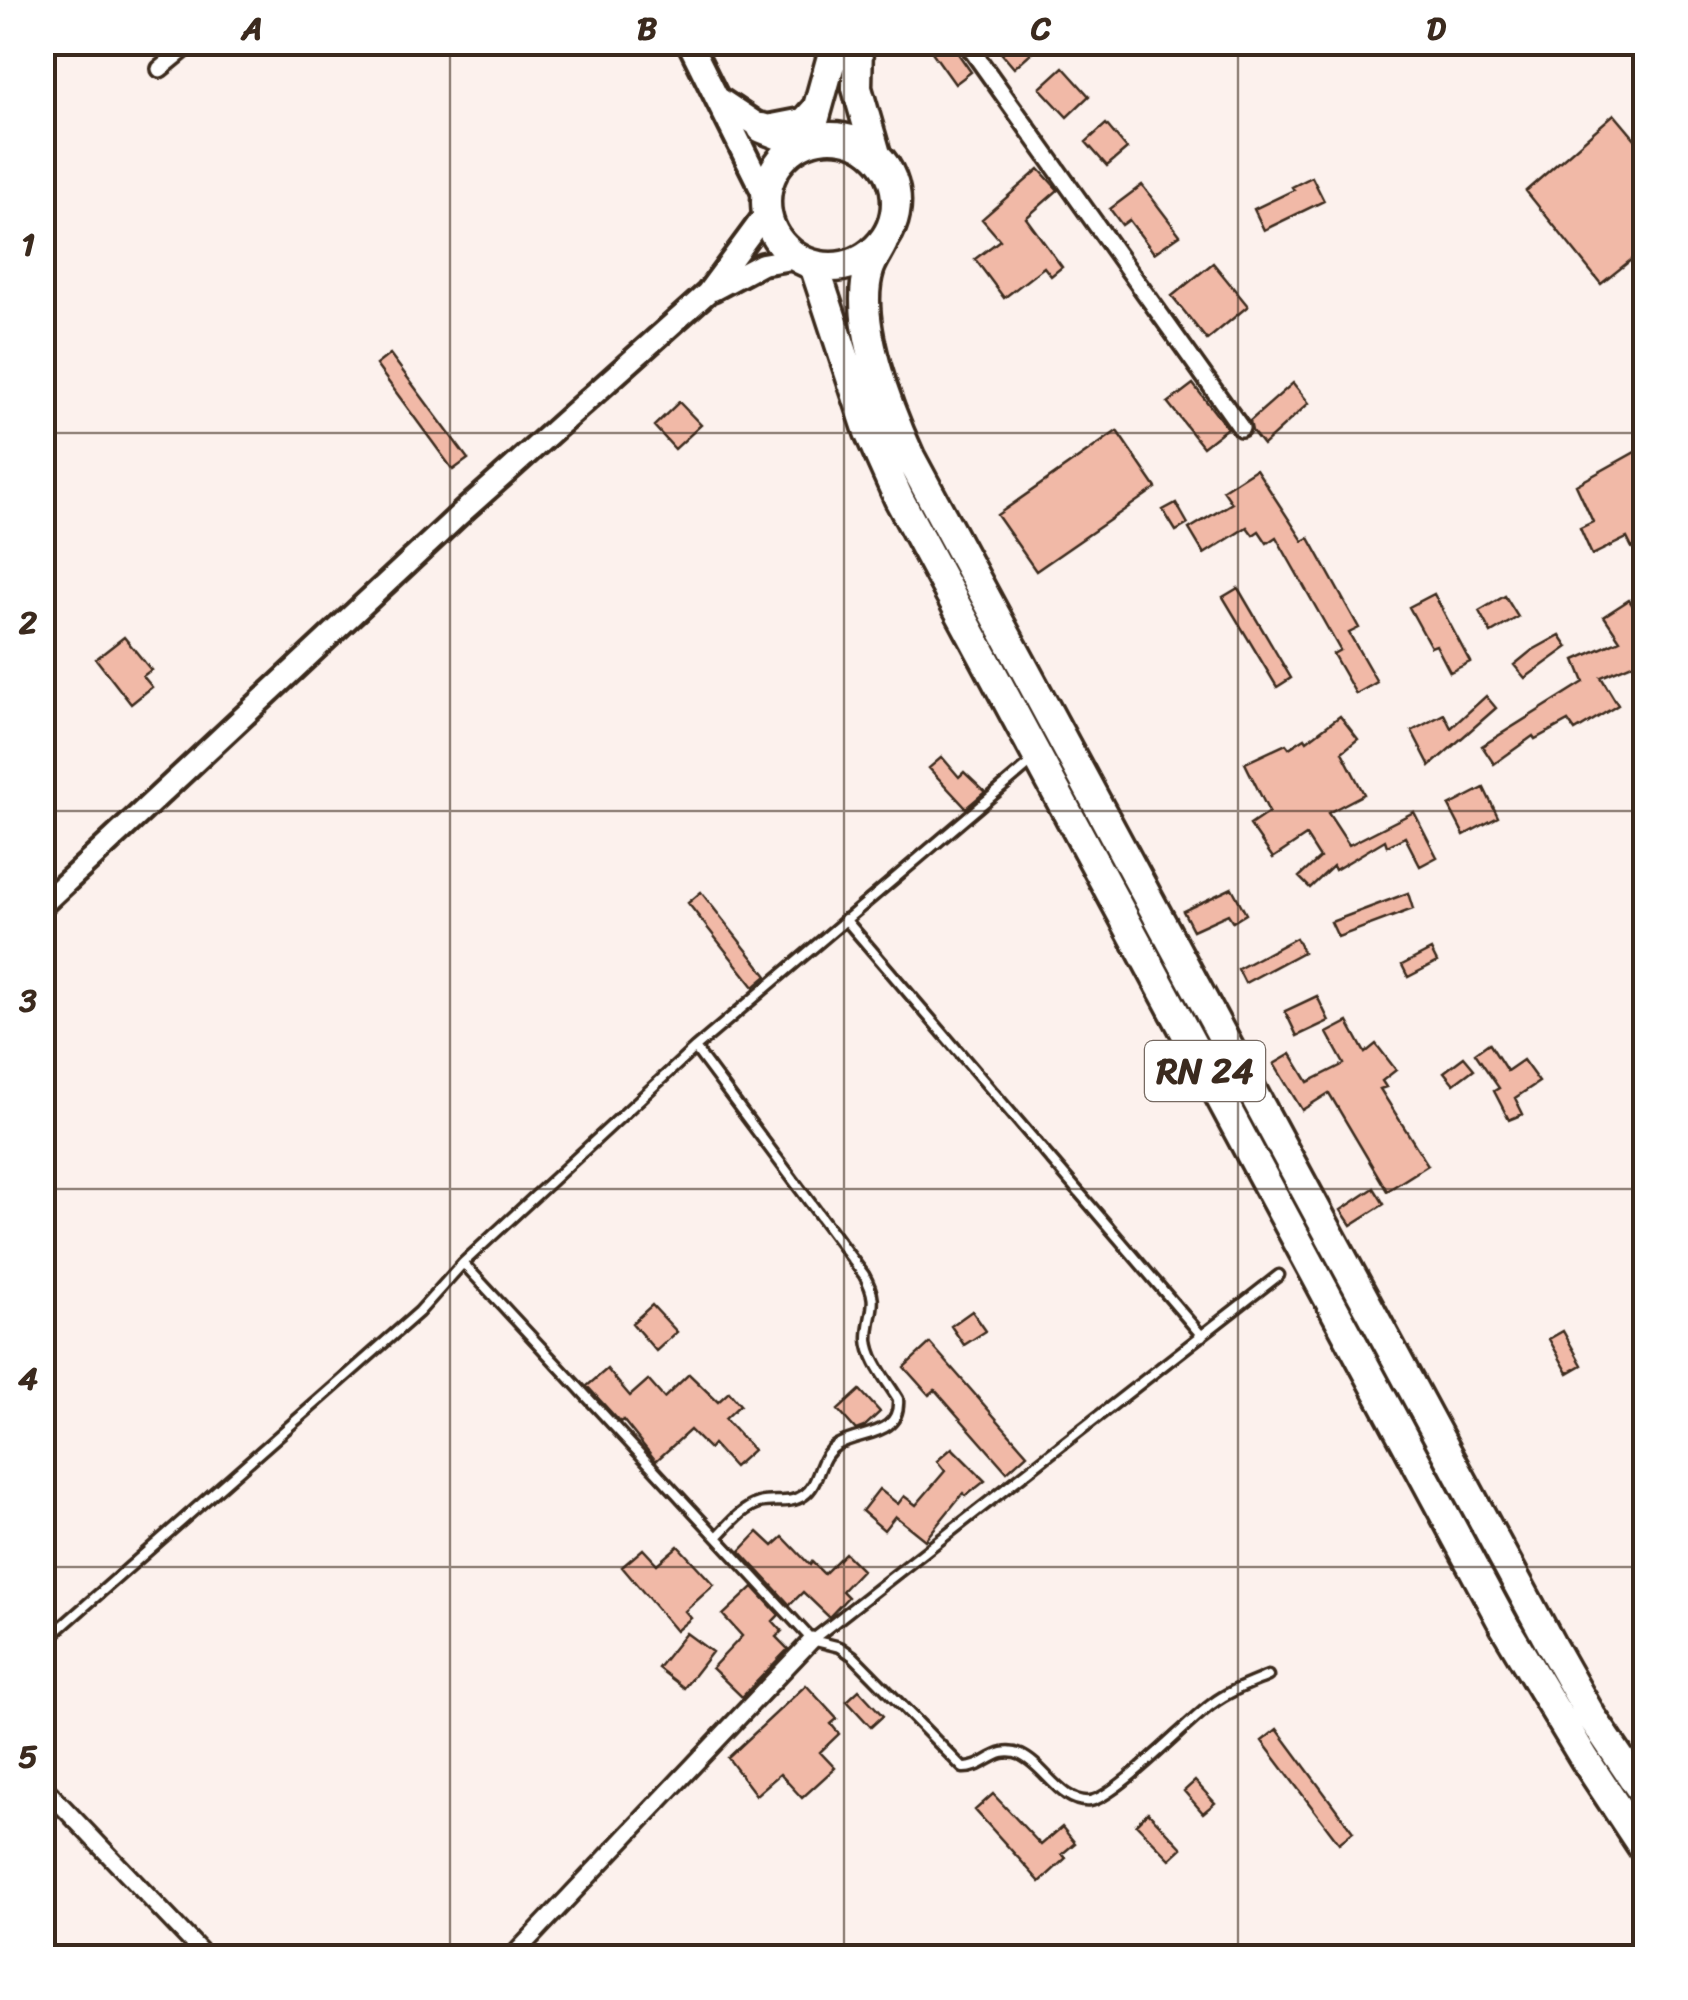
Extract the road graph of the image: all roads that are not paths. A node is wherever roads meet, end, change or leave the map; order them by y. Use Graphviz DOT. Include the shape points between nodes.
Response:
graph roads {
  1 [pos="193,42"];
  2 [pos="690,42"];
  3 [pos="836,42"];
  4 [pos="858,42"];
  5 [pos="966,42"];
  6 [pos="160,69"];
  7 [pos="714,96"];
  8 [pos="822,98"];
  9 [pos="762,128"];
  10 [pos="804,141"];
  11 [pos="876,154"];
  12 [pos="766,204"];
  13 [pos="883,242"];
  14 [pos="806,262"];
  15 [pos="707,293"];
  16 [pos="1241,428"];
  17 [pos="1037,758"];
  18 [pos="42,905"];
  19 [pos="846,919"];
  20 [pos="695,1048"];
  21 [pos="463,1264"];
  22 [pos="1280,1275"];
  23 [pos="1202,1336"];
  24 [pos="717,1537"];
  25 [pos="812,1640"];
  26 [pos="42,1644"];
  27 [pos="1268,1676"];
  28 [pos="42,1785"];
  29 [pos="1646,1797"];
  30 [pos="1646,1852"];
  31 [pos="207,1958"];
  32 [pos="512,1958"];
  1 -- 6 [label="street"];
  2 -- 7 [label="main road"];
  3 -- 8 [label="highway"];
  4 -- 11 [label="highway" via="857,88"];
  5 -- 16 [label="street"];
  7 -- 9 [label="main road"];
  7 -- 12 [label="main road"];
  8 -- 9 [label="main road" via="803,120"];
  8 -- 10 [label="highway"];
  9 -- 10 [label="highway"];
  10 -- 11 [label="highway" via="845,137"];
  10 -- 12 [label="highway" via="771,174"];
  11 -- 13 [label="highway" via="888,170 897,206"];
  12 -- 14 [label="highway" via="772,231"];
  12 -- 15 [label="main road"];
  13 -- 14 [label="highway" via="852,264"];
  13 -- 29 [label="highway, RN 24" via="869,271 870,338 910,457 1552,1648"];
  14 -- 15 [label="main road" via="762,264"];
  14 -- 17 [label="highway, RN 24" via="898,500"];
  15 -- 18 [label="main road"];
  17 -- 19 [label="lane"];
  17 -- 30 [label="highway, RN 24" via="1505,1627"];
  19 -- 20 [label="lane"];
  19 -- 23 [label="lane"];
  20 -- 21 [label="lane"];
  20 -- 24 [label="lane" via="864,1276 875,1306 870,1347 899,1408 878,1432 850,1438 824,1456 802,1497 753,1505"];
  21 -- 24 [label="lane"];
  21 -- 26 [label="lane" via="420,1312"];
  22 -- 23 [label="lane"];
  23 -- 25 [label="lane"];
  24 -- 25 [label="lane"];
  25 -- 27 [label="lane" via="853,1656 963,1768 1012,1752 1086,1802 1109,1792 1212,1704"];
  25 -- 32 [label="street"];
  28 -- 31 [label="street"];
}
